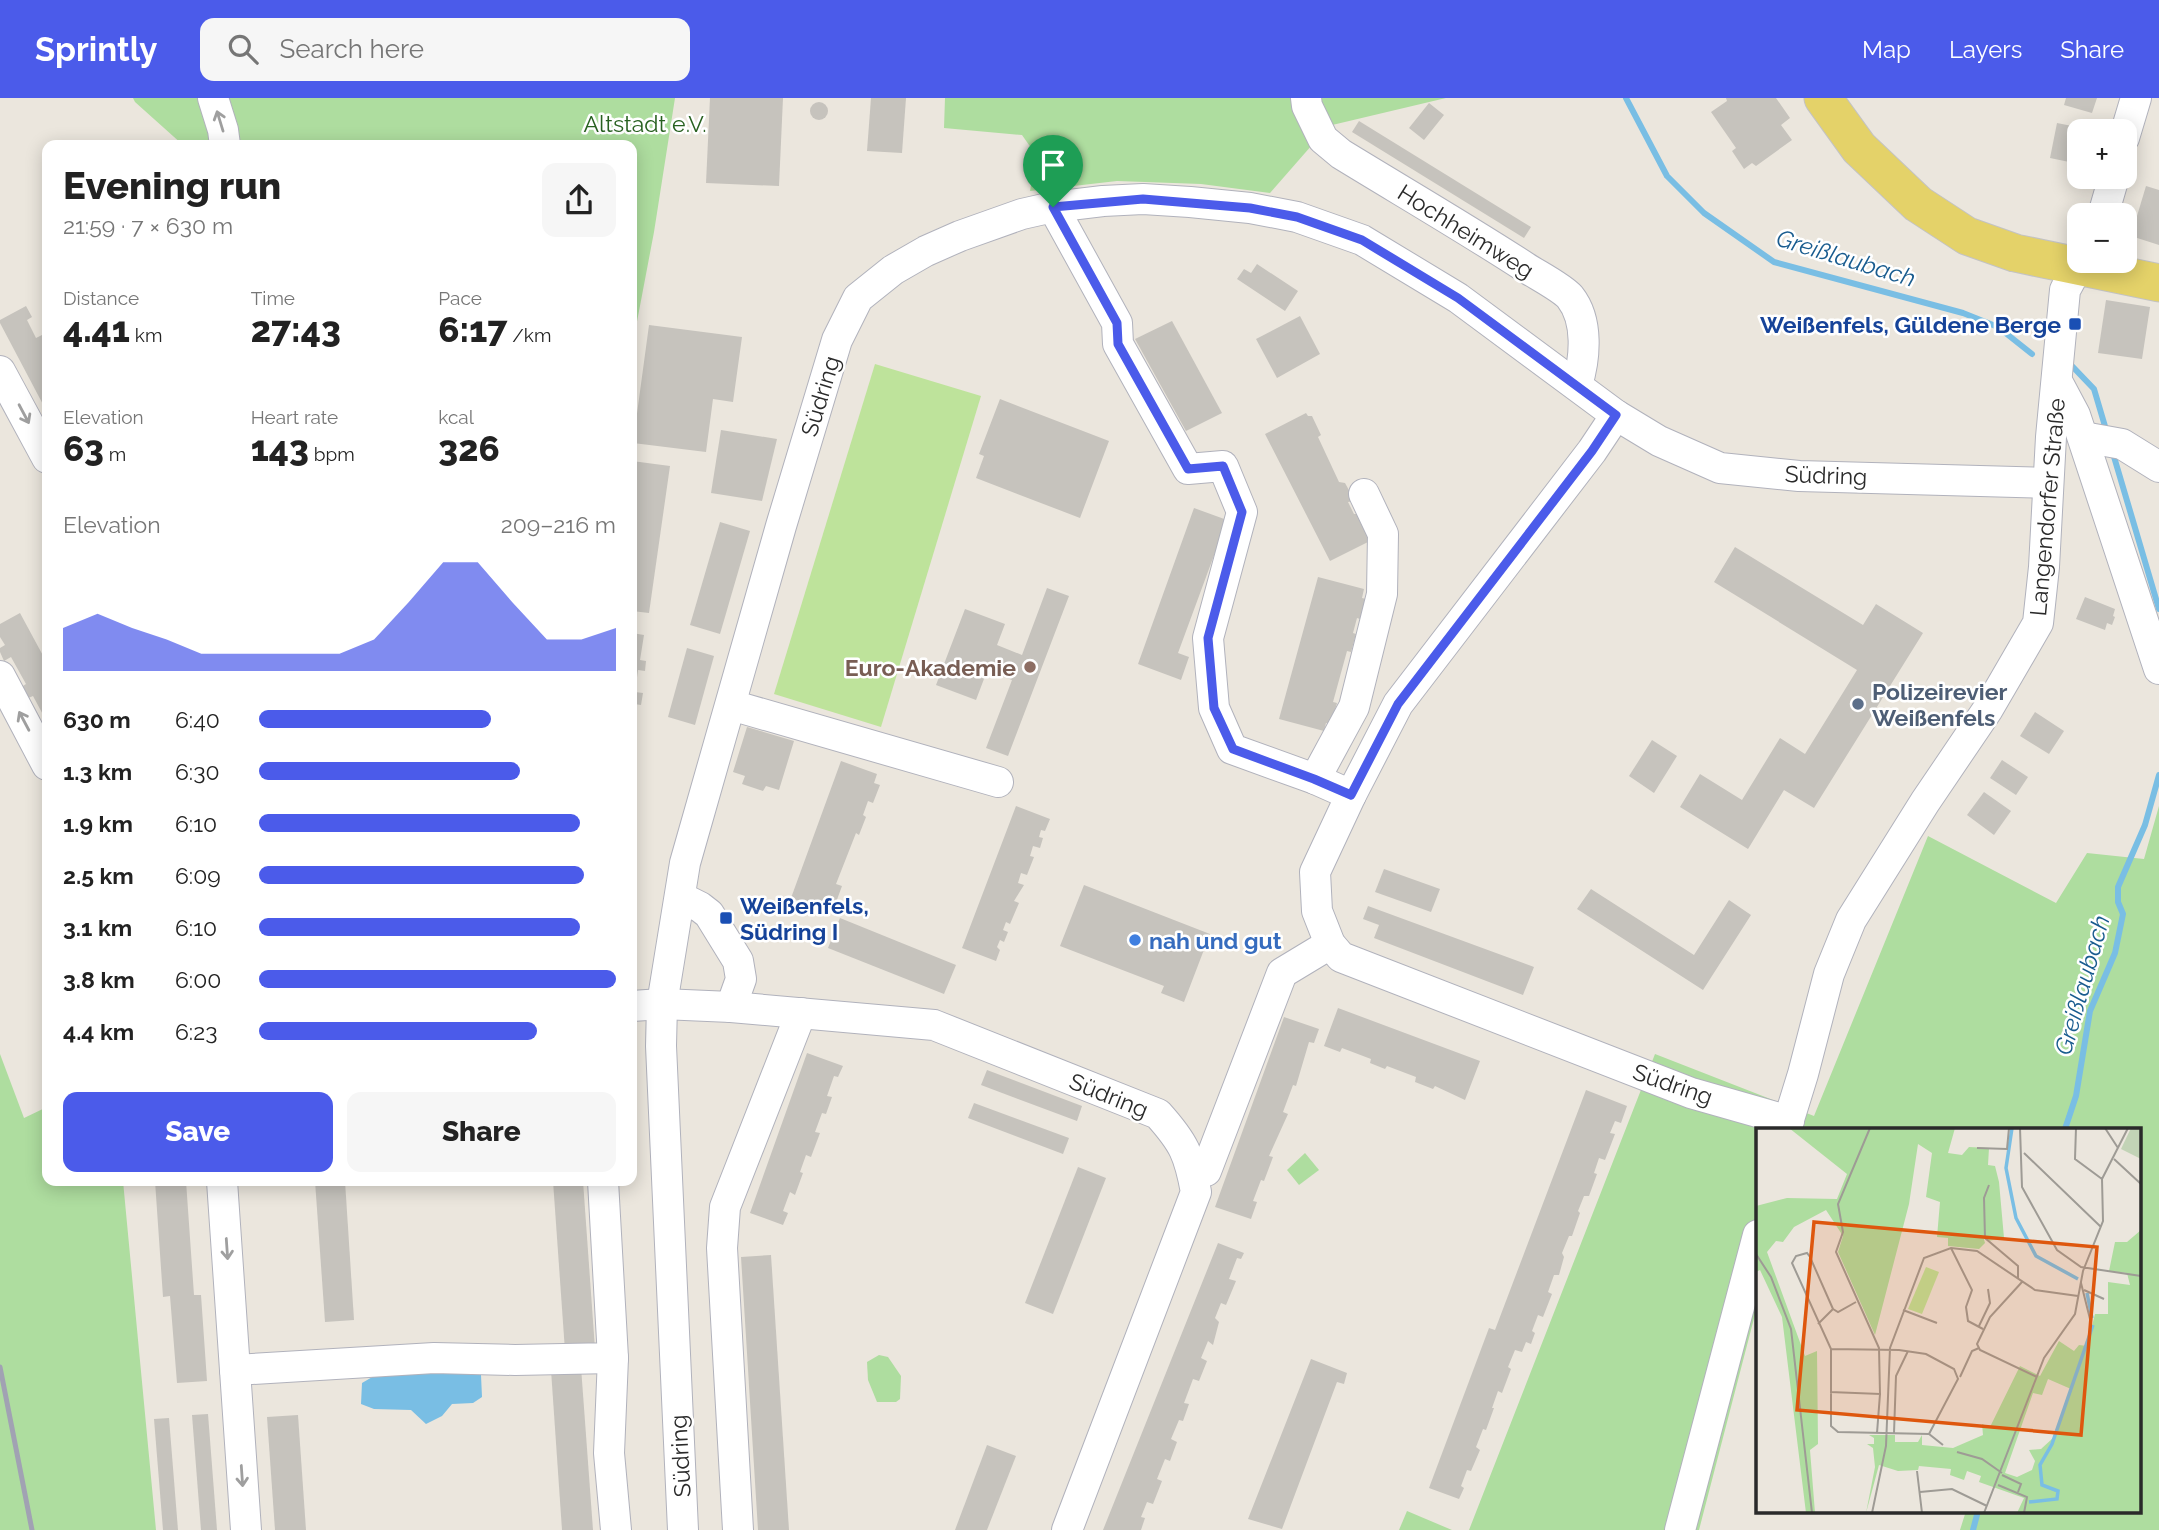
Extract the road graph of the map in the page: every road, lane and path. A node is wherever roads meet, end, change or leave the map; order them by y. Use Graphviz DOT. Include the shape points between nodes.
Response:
graph roads {
  1 [pos="213,98"];
  2 [pos="1306,98"];
  3 [pos="1823,98"];
  4 [pos="2136,98"];
  5 [pos="2130,119"];
  6 [pos="224,140"];
  7 [pos="1053,207"];
  8 [pos="2067,262"];
  9 [pos="2074,273"];
  10 [pos="2117,273"];
  11 [pos="2159,283"];
  12 [pos="0,371"];
  13 [pos="2058,383"];
  14 [pos="1577,386"];
  15 [pos="1616,415"];
  16 [pos="2083,437"];
  17 [pos="42,449"];
  18 [pos="2159,467"];
  19 [pos="2048,483"];
  20 [pos="1363,494"];
  21 [pos="2159,669"];
  22 [pos="0,676"];
  23 [pos="731,705"];
  24 [pos="42,756"];
  25 [pos="1314,779"];
  26 [pos="998,782"];
  27 [pos="1351,795"];
  28 [pos="680,897"];
  29 [pos="1330,944"];
  30 [pos="662,1004"];
  31 [pos="637,1006"];
  32 [pos="731,1007"];
  33 [pos="801,1013"];
  34 [pos="1787,1125"];
  35 [pos="1206,1171"];
  36 [pos="222,1186"];
  37 [pos="603,1186"];
  38 [pos="1756,1244"];
  39 [pos="613,1358"];
  40 [pos="235,1370"];
  41 [pos="246,1530"];
  42 [pos="616,1530"];
  43 [pos="683,1530"];
  44 [pos="738,1530"];
  45 [pos="1067,1530"];
  46 [pos="1680,1530"];
  6 -- 1 [label="street, one-way"];
  2 -- 14 [label="street, Hochheimweg" via="1324,139 1341,154 1569,296 1579,314 1584,347"];
  3 -- 8 [label="main road" via="1859,148 1936,217 1981,242"];
  4 -- 5 [label="street"];
  7 -- 14 [label="street, Südring" via="1143,199 1297,217 1362,240 1458,298"];
  7 -- 23 [label="street, Südring" via="1006,219 926,251 858,298 837,340"];
  7 -- 25 [label="street" via="1117,323 1118,344 1188,469 1223,466 1242,512 1208,638 1214,708 1233,749"];
  9 -- 13 [label="street, Langendorfer Straße" via="2065,290"];
  10 -- 11 [label="main road"];
  12 -- 17 [label="street, one-way"];
  13 -- 16 [label="street"];
  13 -- 19 [label="street, Langendorfer Straße"];
  14 -- 15 [label="street, Südring"];
  15 -- 19 [label="street, Südring" via="1659,441 1720,468"];
  15 -- 27 [label="street" via="1398,704"];
  16 -- 18 [label="street" via="2122,444"];
  16 -- 21 [label="street"];
  19 -- 34 [label="street, Langendorfer Straße" via="2038,623 1988,709 1851,920 1829,974"];
  20 -- 25 [label="street" via="1383,534 1382,594 1354,707"];
  24 -- 22 [label="street, one-way"];
  23 -- 26 [label="street"];
  23 -- 28 [label="street, Südring" via="696,819"];
  25 -- 27 [label="street"];
  27 -- 29 [label="street" via="1315,872 1317,911"];
  28 -- 30 [label="street, Südring"];
  28 -- 32 [label="street" via="709,914 738,961 741,979"];
  29 -- 34 [label="street, Südring" via="1341,957 1691,1093"];
  29 -- 35 [label="street" via="1282,973"];
  30 -- 31 [label="street, Südring"];
  30 -- 32 [label="street, Südring"];
  30 -- 43 [label="street, Südring"];
  32 -- 33 [label="street, Südring"];
  33 -- 44 [label="street" via="725,1207 722,1248"];
  33 -- 45 [label="street, Südring" via="934,1025 1157,1114 1178,1137 1191,1164 1196,1192"];
  36 -- 40 [label="street, one-way"];
  37 -- 39 [label="street"];
  38 -- 46 [label="street"];
  39 -- 40 [label="street" via="434,1358"];
  39 -- 42 [label="street" via="609,1453"];
  40 -- 41 [label="street, one-way"];
}
